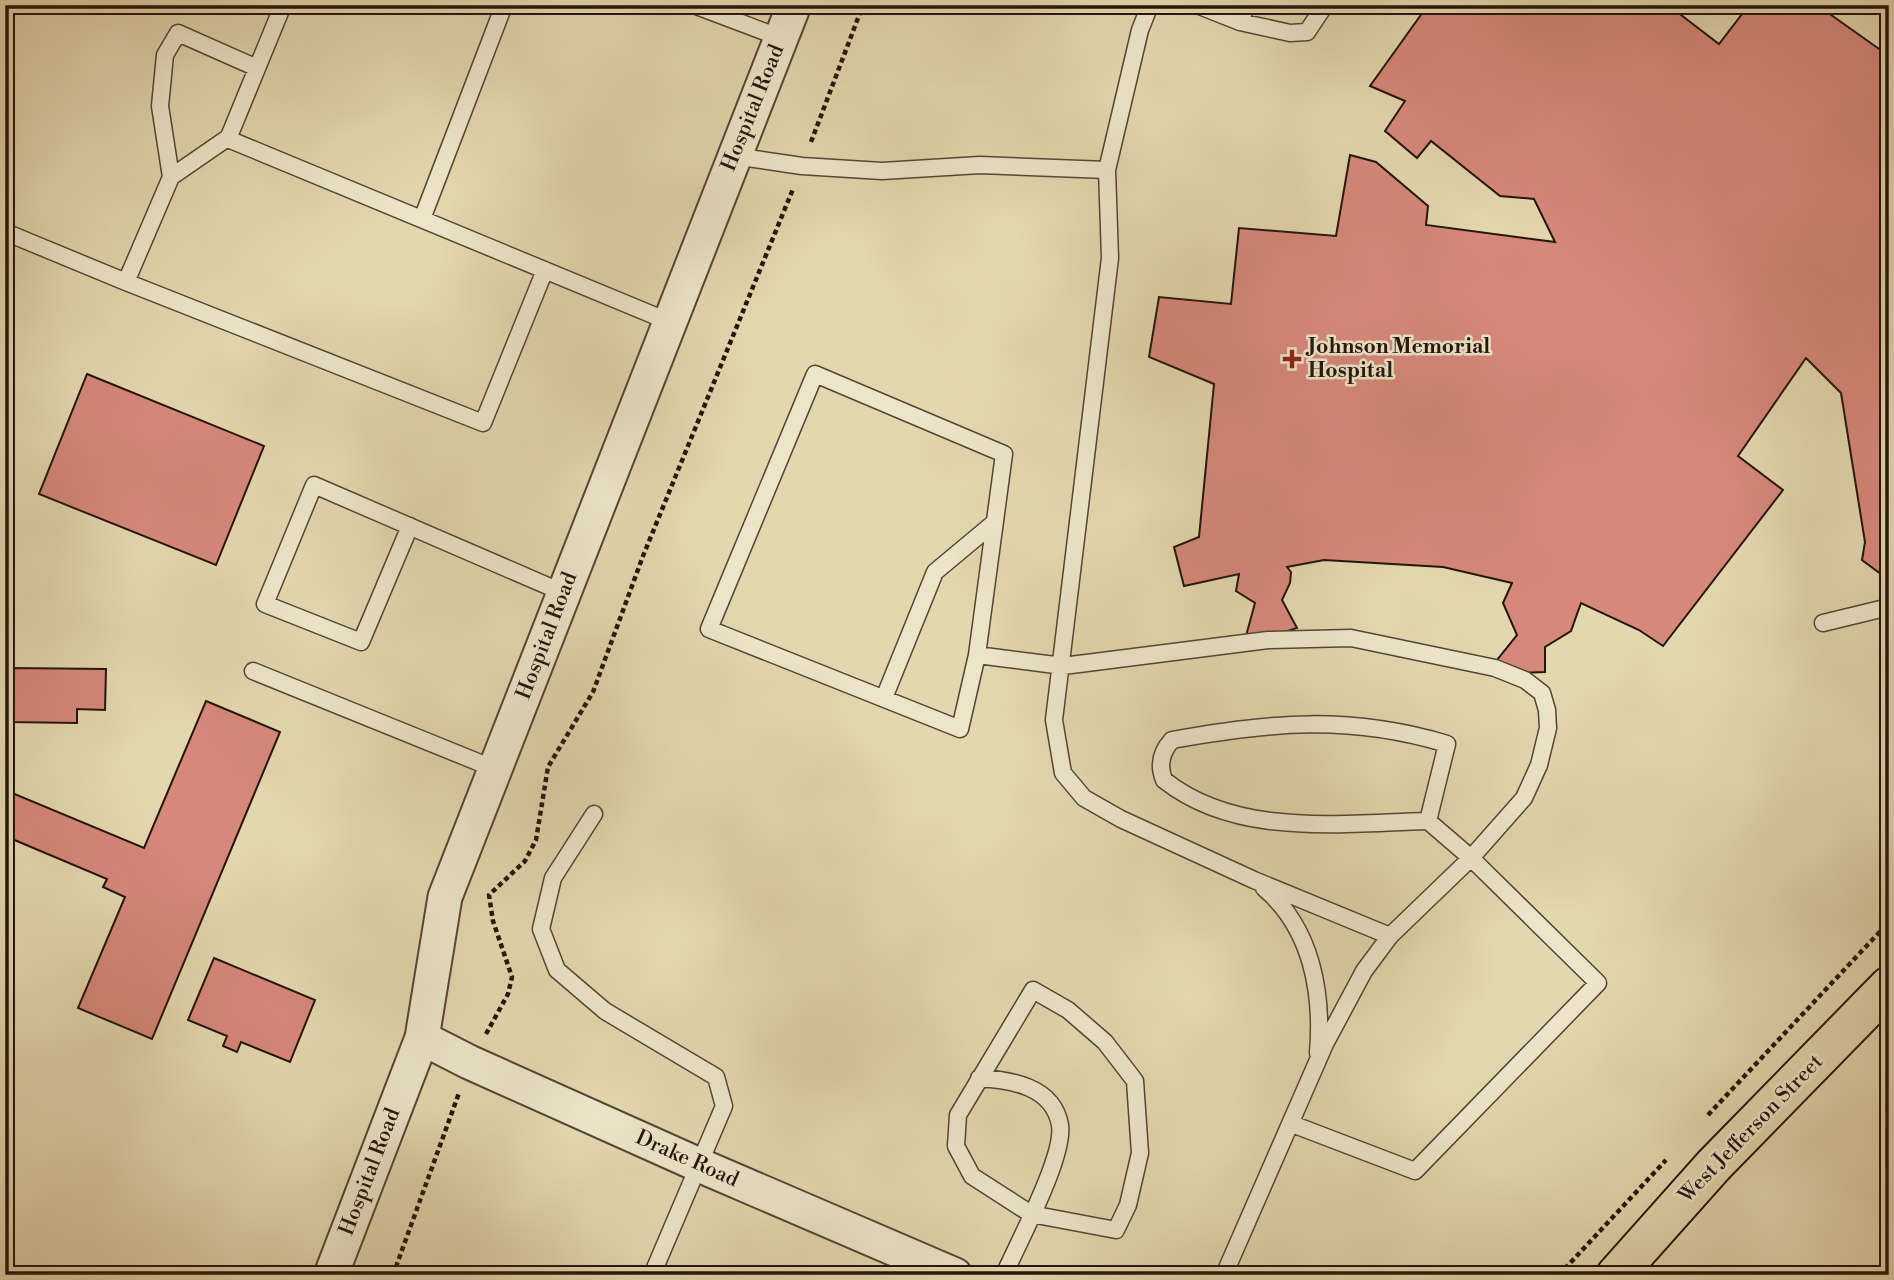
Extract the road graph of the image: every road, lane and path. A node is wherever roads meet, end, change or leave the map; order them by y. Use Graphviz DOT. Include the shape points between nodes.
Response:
graph roads {
  1 [pos="283,5"];
  2 [pos="504,5"];
  3 [pos="694,5"];
  4 [pos="794,5"];
  5 [pos="863,5"];
  6 [pos="1150,5"];
  7 [pos="1197,5"];
  8 [pos="1247,5"];
  9 [pos="1325,5"];
  10 [pos="1240,22"];
  11 [pos="781,38"];
  12 [pos="257,68"];
  13 [pos="229,137"];
  14 [pos="734,156"];
  15 [pos="802,166"];
  16 [pos="1107,170"];
  17 [pos="171,177"];
  18 [pos="422,219"];
  19 [pos="5,232"];
  20 [pos="545,270"];
  21 [pos="126,282"];
  22 [pos="670,322"];
  23 [pos="995,522"];
  24 [pos="410,526"];
  25 [pos="564,593"];
  26 [pos="1889,607"];
  27 [pos="1824,622"];
  28 [pos="978,655"];
  29 [pos="1063,666"];
  30 [pos="253,671"];
  31 [pos="884,698"];
  32 [pos="495,769"];
  33 [pos="594,814"];
  34 [pos="1428,821"];
  35 [pos="1471,858"];
  36 [pos="1254,880"];
  37 [pos="1889,922"];
  38 [pos="1390,936"];
  39 [pos="1889,986"];
  40 [pos="422,1038"];
  41 [pos="469,1062"];
  42 [pos="1317,1065"];
  43 [pos="979,1079"];
  44 [pos="1707,1116"];
  45 [pos="1292,1124"];
  46 [pos="1669,1156"];
  47 [pos="699,1165"];
  48 [pos="1031,1214"];
  49 [pos="331,1275"];
  50 [pos="393,1275"];
  51 [pos="652,1275"];
  52 [pos="955,1275"];
  53 [pos="1004,1275"];
  54 [pos="1224,1275"];
  55 [pos="1559,1275"];
  56 [pos="1616,1275"];
  1 -- 12 [label="lane"];
  2 -- 18 [label="lane"];
  3 -- 11 [label="lane"];
  4 -- 11 [label="street, Hospital Road"];
  5 -- 15 [label="path"];
  6 -- 16 [label="lane"];
  7 -- 10 [label="lane"];
  8 -- 10 [label="lane"];
  9 -- 10 [label="lane" via="1307,32"];
  11 -- 14 [label="street, Hospital Road"];
  12 -- 13 [label="lane"];
  12 -- 17 [label="lane" via="178,33 165,55 160,106"];
  13 -- 17 [label="lane"];
  13 -- 18 [label="lane"];
  14 -- 15 [label="lane"];
  14 -- 22 [label="street, Hospital Road"];
  15 -- 16 [label="lane" via="882,171 980,165"];
  15 -- 41 [label="path" via="643,556 593,692 548,767 536,841 525,861 489,895 512,977 500,1010"];
  16 -- 29 [label="lane" via="1110,258"];
  17 -- 21 [label="lane"];
  18 -- 20 [label="lane"];
  19 -- 21 [label="lane"];
  20 -- 21 [label="lane" via="483,423"];
  20 -- 22 [label="lane"];
  22 -- 25 [label="street, Hospital Road"];
  23 -- 28 [label="lane"];
  23 -- 31 [label="lane" via="935,572"];
  23 -- 31 [label="lane" via="1003,454 815,374 709,629"];
  24 -- 24 [label="lane" via="314,485 265,604 361,642"];
  24 -- 25 [label="lane"];
  25 -- 32 [label="street, Hospital Road"];
  26 -- 27 [label="lane"];
  28 -- 29 [label="lane"];
  28 -- 31 [label="lane" via="960,729"];
  29 -- 35 [label="lane" via="1268,640 1351,638 1495,668 1525,680 1542,693 1547,710 1548,728 1539,765 1524,798"];
  29 -- 36 [label="lane" via="1054,720 1063,773 1084,798 1121,820"];
  30 -- 32 [label="lane"];
  32 -- 40 [label="street, Hospital Road" via="445,897"];
  33 -- 47 [label="lane" via="553,878 541,929 557,970 605,1011 716,1077 724,1107"];
  34 -- 34 [label="lane" via="1447,744 1406,732 1280,723 1172,740 1161,760 1164,780 1181,793 1257,821"];
  34 -- 35 [label="lane"];
  35 -- 38 [label="lane"];
  35 -- 45 [label="lane" via="1598,983 1415,1171"];
  36 -- 38 [label="lane"];
  36 -- 42 [label="lane" via="1276,899 1297,928 1311,962 1320,1001"];
  37 -- 44 [label="path"];
  38 -- 42 [label="lane" via="1364,971"];
  39 -- 56 [label="main road, West Jefferson Street" via="1714,1165"];
  40 -- 41 [label="street, Drake Road"];
  40 -- 49 [label="street, Hospital Road"];
  41 -- 47 [label="street, Drake Road"];
  41 -- 50 [label="path"];
  42 -- 45 [label="lane"];
  43 -- 48 [label="lane" via="958,1115 956,1146 972,1176"];
  43 -- 48 [label="lane" via="1029,1086 1049,1101 1060,1125 1055,1158"];
  43 -- 48 [label="lane" via="1033,990 1068,1010 1105,1042 1135,1081 1140,1153 1128,1205 1116,1230"];
  45 -- 54 [label="lane"];
  46 -- 55 [label="path"];
  47 -- 51 [label="lane"];
  47 -- 52 [label="street, Drake Road"];
  48 -- 53 [label="lane"];
}
